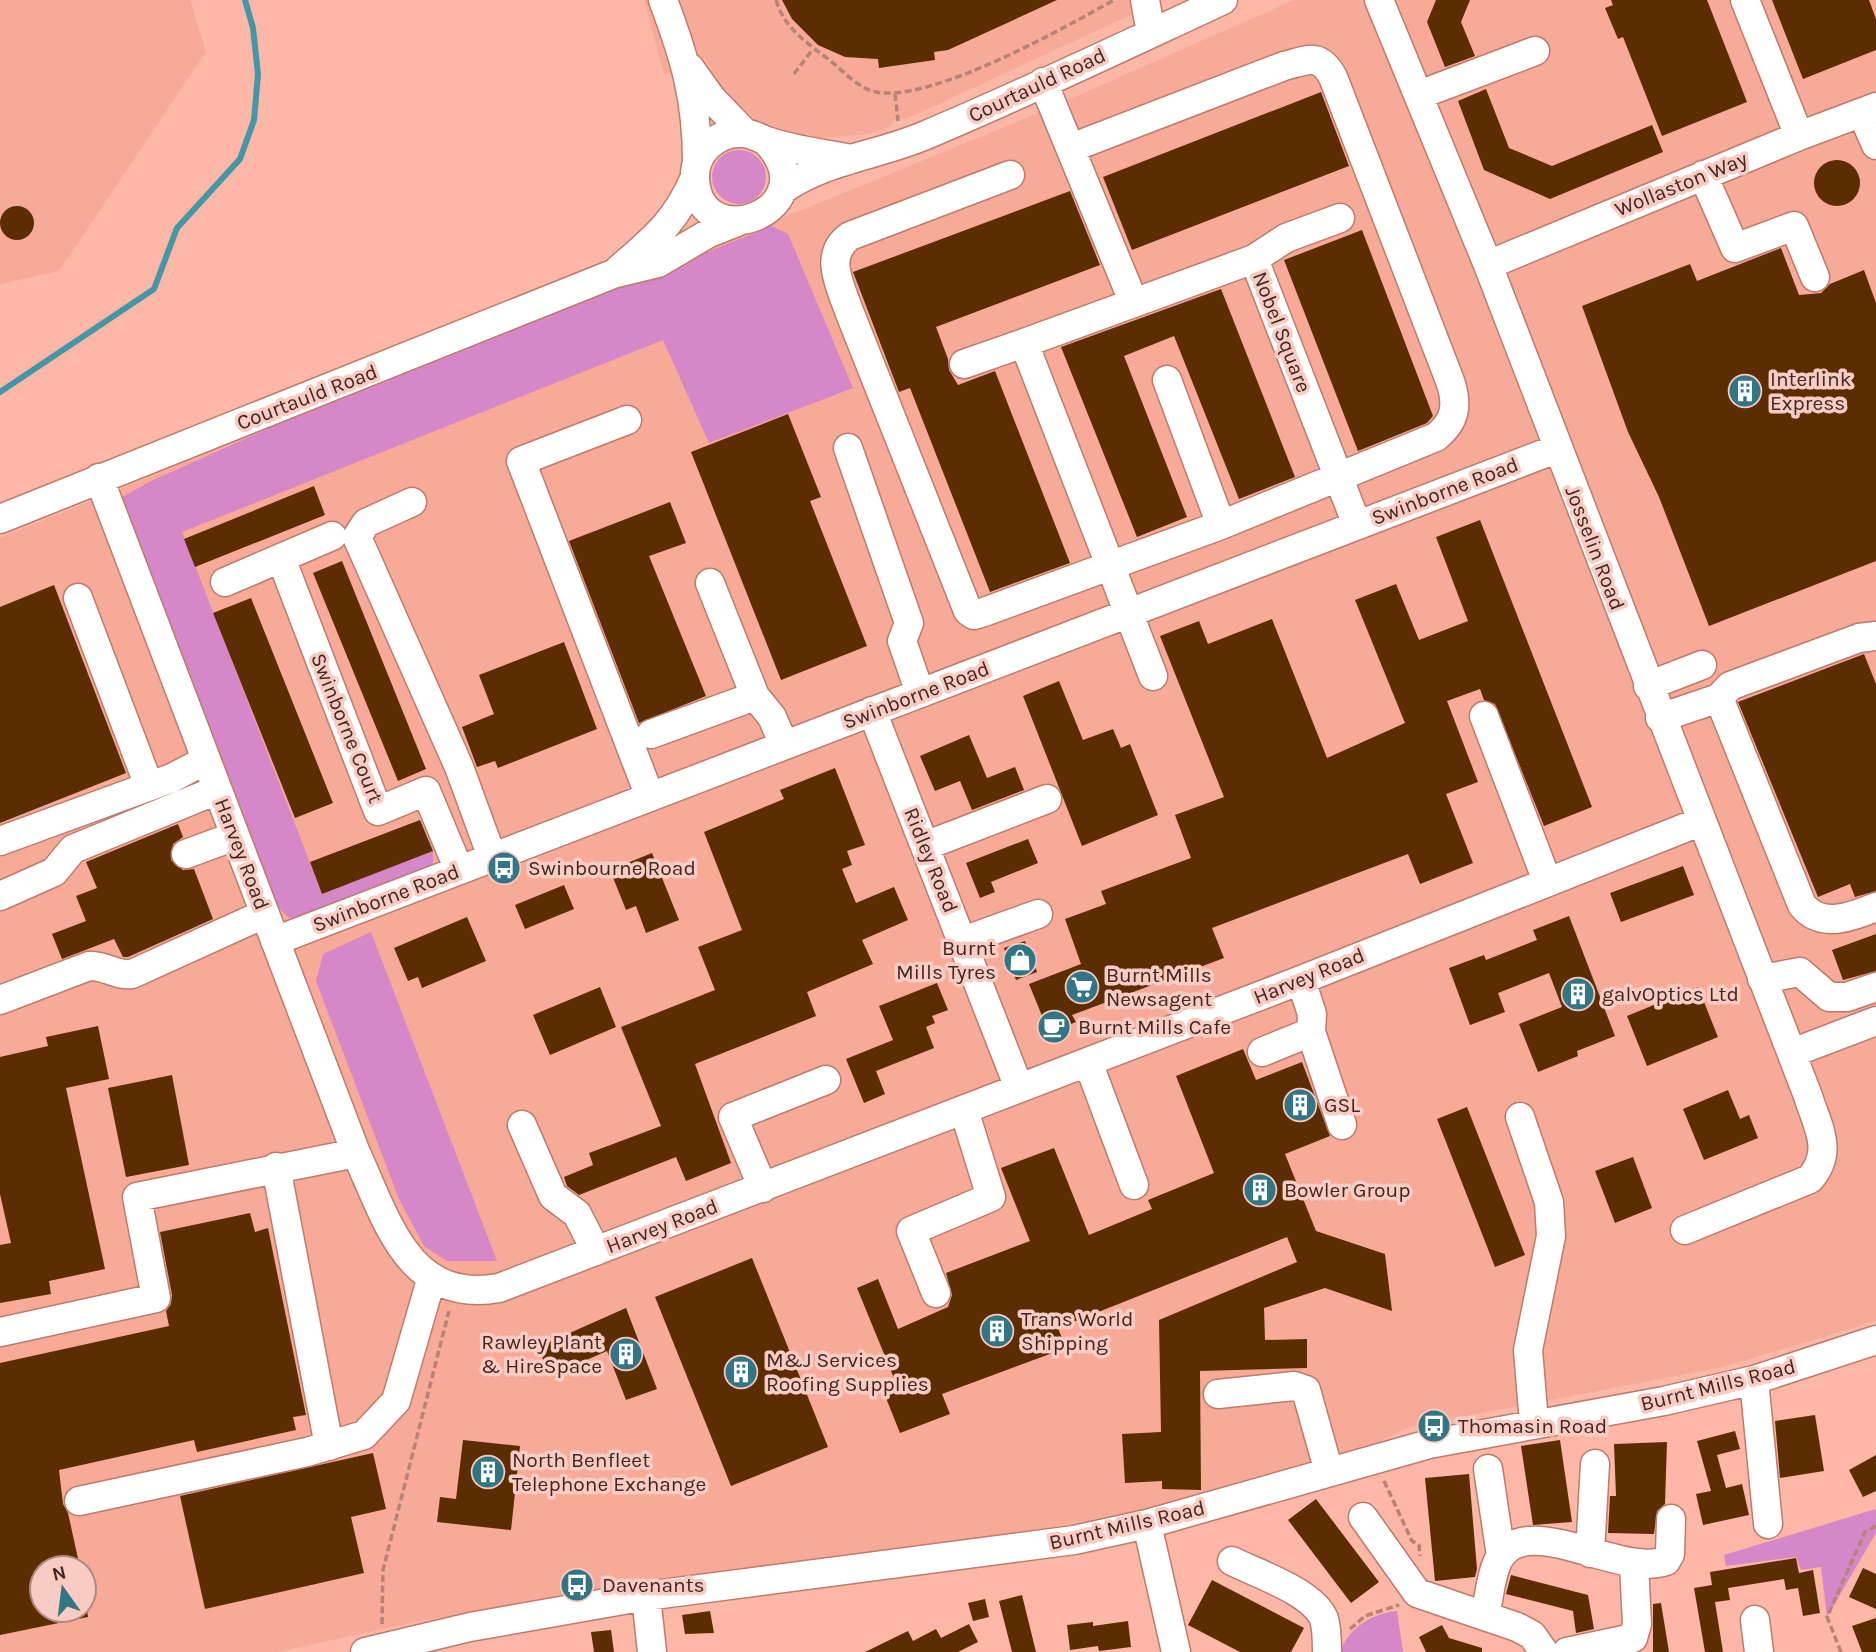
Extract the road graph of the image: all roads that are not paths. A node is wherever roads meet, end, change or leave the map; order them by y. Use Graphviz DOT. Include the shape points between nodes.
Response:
graph roads {
  1 [pos="663,0"];
  2 [pos="1144,0"];
  3 [pos="1223,0"];
  4 [pos="1379,0"];
  5 [pos="1745,0"];
  6 [pos="1151,33"];
  7 [pos="1535,51"];
  8 [pos="687,65"];
  9 [pos="1043,82"];
  10 [pos="1419,95"];
  11 [pos="1869,110"];
  12 [pos="1799,136"];
  13 [pos="756,137"];
  14 [pos="1876,145"];
  15 [pos="1071,148"];
  16 [pos="846,158"];
  17 [pos="696,169"];
  18 [pos="1010,175"];
  19 [pos="1703,175"];
  20 [pos="782,190"];
  21 [pos="1340,218"];
  22 [pos="737,222"];
  23 [pos="1254,259"];
  24 [pos="1488,265"];
  25 [pos="613,274"];
  26 [pos="1815,277"];
  27 [pos="1133,301"];
  28 [pos="1024,343"];
  29 [pos="964,364"];
  30 [pos="1167,380"];
  31 [pos="627,420"];
  32 [pos="848,448"];
  33 [pos="1556,449"];
  34 [pos="99,478"];
  35 [pos="1337,478"];
  36 [pos="412,502"];
  37 [pos="0,519"];
  38 [pos="1221,525"];
  39 [pos="1357,525"];
  40 [pos="332,536"];
  41 [pos="281,558"];
  42 [pos="1111,567"];
  43 [pos="225,582"];
  44 [pos="709,583"];
  45 [pos="78,598"];
  46 [pos="1128,613"];
  47 [pos="1876,636"];
  48 [pos="1702,665"];
  49 [pos="1153,676"];
  50 [pos="1648,686"];
  51 [pos="920,693"];
  52 [pos="755,696"];
  53 [pos="1720,698"];
  54 [pos="873,711"];
  55 [pos="1484,716"];
  56 [pos="1661,718"];
  57 [pos="651,734"];
  58 [pos="783,745"];
  59 [pos="206,761"];
  60 [pos="149,786"];
  61 [pos="217,790"];
  62 [pos="650,797"];
  63 [pos="1047,799"];
  64 [pos="1702,821"];
  65 [pos="235,836"];
  66 [pos="0,841"];
  67 [pos="925,846"];
  68 [pos="186,854"];
  69 [pos="492,857"];
  70 [pos="459,870"];
  71 [pos="1547,881"];
  72 [pos="0,896"];
  73 [pos="1876,907"];
  74 [pos="264,914"];
  75 [pos="1038,914"];
  76 [pos="275,941"];
  77 [pos="963,941"];
  78 [pos="1762,979"];
  79 [pos="1301,980"];
  80 [pos="1876,987"];
  81 [pos="0,1000"];
  82 [pos="1876,1021"];
  83 [pos="1311,1032"];
  84 [pos="1262,1052"];
  85 [pos="1792,1053"];
  86 [pos="1088,1062"];
  87 [pos="826,1080"];
  88 [pos="1020,1088"];
  89 [pos="964,1110"];
  90 [pos="1520,1117"];
  91 [pos="522,1125"];
  92 [pos="1342,1125"];
  93 [pos="356,1153"];
  94 [pos="276,1167"];
  95 [pos="1134,1185"];
  96 [pos="763,1188"];
  97 [pos="1685,1230"];
  98 [pos="596,1251"];
  99 [pos="442,1284"];
  100 [pos="936,1293"];
  101 [pos="0,1332"];
  102 [pos="1876,1340"];
  103 [pos="1754,1380"];
  104 [pos="1218,1394"];
  105 [pos="1534,1423"];
  106 [pos="329,1446"];
  107 [pos="1595,1464"];
  108 [pos="1488,1469"];
  109 [pos="1329,1472"];
  110 [pos="79,1502"];
  111 [pos="1363,1517"];
  112 [pos="1671,1520"];
  113 [pos="1147,1524"];
  114 [pos="1768,1524"];
  115 [pos="1590,1553"];
  116 [pos="1501,1556"];
  117 [pos="1232,1562"];
  118 [pos="1634,1564"];
  119 [pos="646,1595"];
  120 [pos="1485,1616"];
  121 [pos="1755,1620"];
  122 [pos="373,1650"];
  123 [pos="652,1652"];
  124 [pos="1175,1652"];
  125 [pos="1327,1652"];
  126 [pos="1544,1652"];
  127 [pos="1567,1652"];
  128 [pos="1759,1652"];
  1 -- 8 [label="street"];
  2 -- 6 [label="street"];
  3 -- 6 [label="street, Courtauld Road"];
  4 -- 10 [label="street, Josselin Road"];
  5 -- 12 [label="street"];
  6 -- 9 [label="street, Courtauld Road"];
  7 -- 10 [label="street"];
  8 -- 13 [label="street" via="712,99"];
  8 -- 17 [label="street" via="697,134"];
  9 -- 15 [label="street"];
  9 -- 16 [label="street, Courtauld Road" via="922,137"];
  10 -- 24 [label="street, Josselin Road"];
  11 -- 12 [label="street, Wollaston Way"];
  11 -- 14 [label="street"];
  12 -- 19 [label="street, Wollaston Way"];
  13 -- 16 [label="street, Courtauld Road"];
  13 -- 17 [label="street, Courtauld Road" via="721,136 711,142"];
  13 -- 20 [label="street" via="782,164"];
  15 -- 27 [label="street"];
  15 -- 35 [label="street" via="1284,66 1314,59 1324,62 1456,400 1450,421 1436,437"];
  16 -- 20 [label="street, Courtauld Road"];
  17 -- 22 [label="street" via="696,190 712,212"];
  17 -- 25 [label="street, Courtauld Road" via="682,206 667,228"];
  18 -- 42 [label="street" via="850,236 839,244 835,269 968,611 974,615 984,612"];
  19 -- 24 [label="street, Wollaston Way"];
  19 -- 26 [label="street" via="1735,248 1794,226"];
  20 -- 22 [label="street, Courtauld Road" via="760,217"];
  21 -- 23 [label="street" via="1286,238"];
  22 -- 25 [label="street, Courtauld Road" via="658,263"];
  23 -- 27 [label="street, Nobel Square"];
  23 -- 35 [label="street, Nobel Square"];
  24 -- 33 [label="street, Josselin Road"];
  25 -- 34 [label="street, Courtauld Road"];
  27 -- 28 [label="street, Nobel Square"];
  28 -- 29 [label="street, Nobel Square"];
  28 -- 42 [label="street"];
  30 -- 38 [label="street"];
  31 -- 62 [label="street" via="521,461"];
  32 -- 51 [label="street" via="909,623 902,641"];
  33 -- 39 [label="street, Swinborne Road"];
  33 -- 50 [label="street, Josselin Road"];
  34 -- 37 [label="street, Courtauld Road"];
  34 -- 59 [label="street, Harvey Road"];
  35 -- 38 [label="street"];
  35 -- 39 [label="street, Nobel Square"];
  36 -- 69 [label="street" via="366,523 357,537 459,766"];
  38 -- 42 [label="street"];
  39 -- 46 [label="street, Swinborne Road"];
  40 -- 41 [label="street"];
  41 -- 43 [label="street"];
  41 -- 70 [label="street, Swinborne Court" via="377,811 426,792"];
  42 -- 46 [label="street"];
  44 -- 52 [label="street"];
  45 -- 60 [label="street"];
  46 -- 49 [label="street"];
  46 -- 51 [label="street, Swinborne Road"];
  47 -- 53 [label="street" via="1859,638 1730,686"];
  48 -- 50 [label="street"];
  50 -- 56 [label="street, Josselin Road"];
  51 -- 54 [label="street, Swinborne Road"];
  52 -- 57 [label="street"];
  52 -- 58 [label="street" via="772,717"];
  53 -- 56 [label="street"];
  53 -- 73 [label="street" via="1802,905 1817,917 1835,920"];
  54 -- 58 [label="street, Swinborne Road"];
  54 -- 67 [label="street, Ridley Road"];
  55 -- 71 [label="street"];
  56 -- 64 [label="street, Josselin Road"];
  58 -- 62 [label="street, Swinborne Road"];
  59 -- 60 [label="street"];
  59 -- 61 [label="street, Harvey Road"];
  60 -- 66 [label="street"];
  61 -- 65 [label="street, Harvey Road"];
  61 -- 72 [label="street" via="73,849 54,872"];
  62 -- 69 [label="street, Swinborne Road"];
  63 -- 67 [label="street"];
  64 -- 71 [label="street, Harvey Road"];
  64 -- 78 [label="street, Josselin Road"];
  65 -- 68 [label="street"];
  65 -- 74 [label="street, Harvey Road"];
  67 -- 77 [label="street, Ridley Road"];
  69 -- 70 [label="street, Swinborne Road"];
  70 -- 76 [label="street, Swinborne Road"];
  71 -- 79 [label="street, Harvey Road"];
  74 -- 76 [label="street, Harvey Road"];
  74 -- 81 [label="street" via="132,974 89,966"];
  75 -- 77 [label="street"];
  76 -- 93 [label="street, Harvey Road"];
  77 -- 88 [label="street, Ridley Road"];
  78 -- 80 [label="street" via="1800,972 1824,995 1837,998"];
  78 -- 85 [label="street, Josselin Road"];
  79 -- 83 [label="street" via="1312,1014"];
  79 -- 86 [label="street, Harvey Road"];
  82 -- 85 [label="street"];
  83 -- 84 [label="street"];
  83 -- 92 [label="street"];
  85 -- 97 [label="street, Josselin Road" via="1823,1143 1820,1167 1810,1179"];
  86 -- 88 [label="street, Harvey Road"];
  86 -- 95 [label="street"];
  87 -- 96 [label="street" via="733,1117"];
  88 -- 89 [label="street, Harvey Road"];
  89 -- 96 [label="street, Harvey Road"];
  89 -- 100 [label="street" via="991,1197 911,1231"];
  90 -- 105 [label="street" via="1549,1202 1550,1236 1528,1350"];
  91 -- 98 [label="street" via="553,1196 578,1214"];
  93 -- 94 [label="street"];
  93 -- 99 [label="street, Harvey Road" via="405,1253"];
  94 -- 101 [label="street" via="137,1197 156,1298"];
  94 -- 106 [label="street"];
  96 -- 98 [label="street, Harvey Road"];
  98 -- 99 [label="street, Harvey Road" via="499,1288 477,1292"];
  99 -- 106 [label="street" via="396,1401 364,1435"];
  102 -- 103 [label="street, Burnt Mills Road"];
  103 -- 105 [label="street, Burnt Mills Road"];
  103 -- 114 [label="street"];
  104 -- 109 [label="street" via="1294,1386 1306,1390"];
  105 -- 109 [label="street, Burnt Mills Road" via="1429,1444"];
  106 -- 110 [label="street"];
  107 -- 115 [label="street"];
  108 -- 116 [label="street"];
  109 -- 113 [label="street, Burnt Mills Road"];
  111 -- 120 [label="street" via="1417,1593"];
  112 -- 118 [label="street" via="1666,1561"];
  113 -- 119 [label="street, Burnt Mills Road" via="1019,1549"];
  113 -- 124 [label="street"];
  115 -- 116 [label="street" via="1535,1539 1521,1541"];
  115 -- 118 [label="street"];
  116 -- 120 [label="street"];
  117 -- 125 [label="street" via="1306,1597 1323,1617"];
  118 -- 127 [label="street" via="1637,1624 1633,1639"];
  119 -- 122 [label="street, Burnt Mills Road"];
  119 -- 123 [label="street"];
  120 -- 126 [label="street" via="1532,1635"];
  121 -- 128 [label="street"];
}
